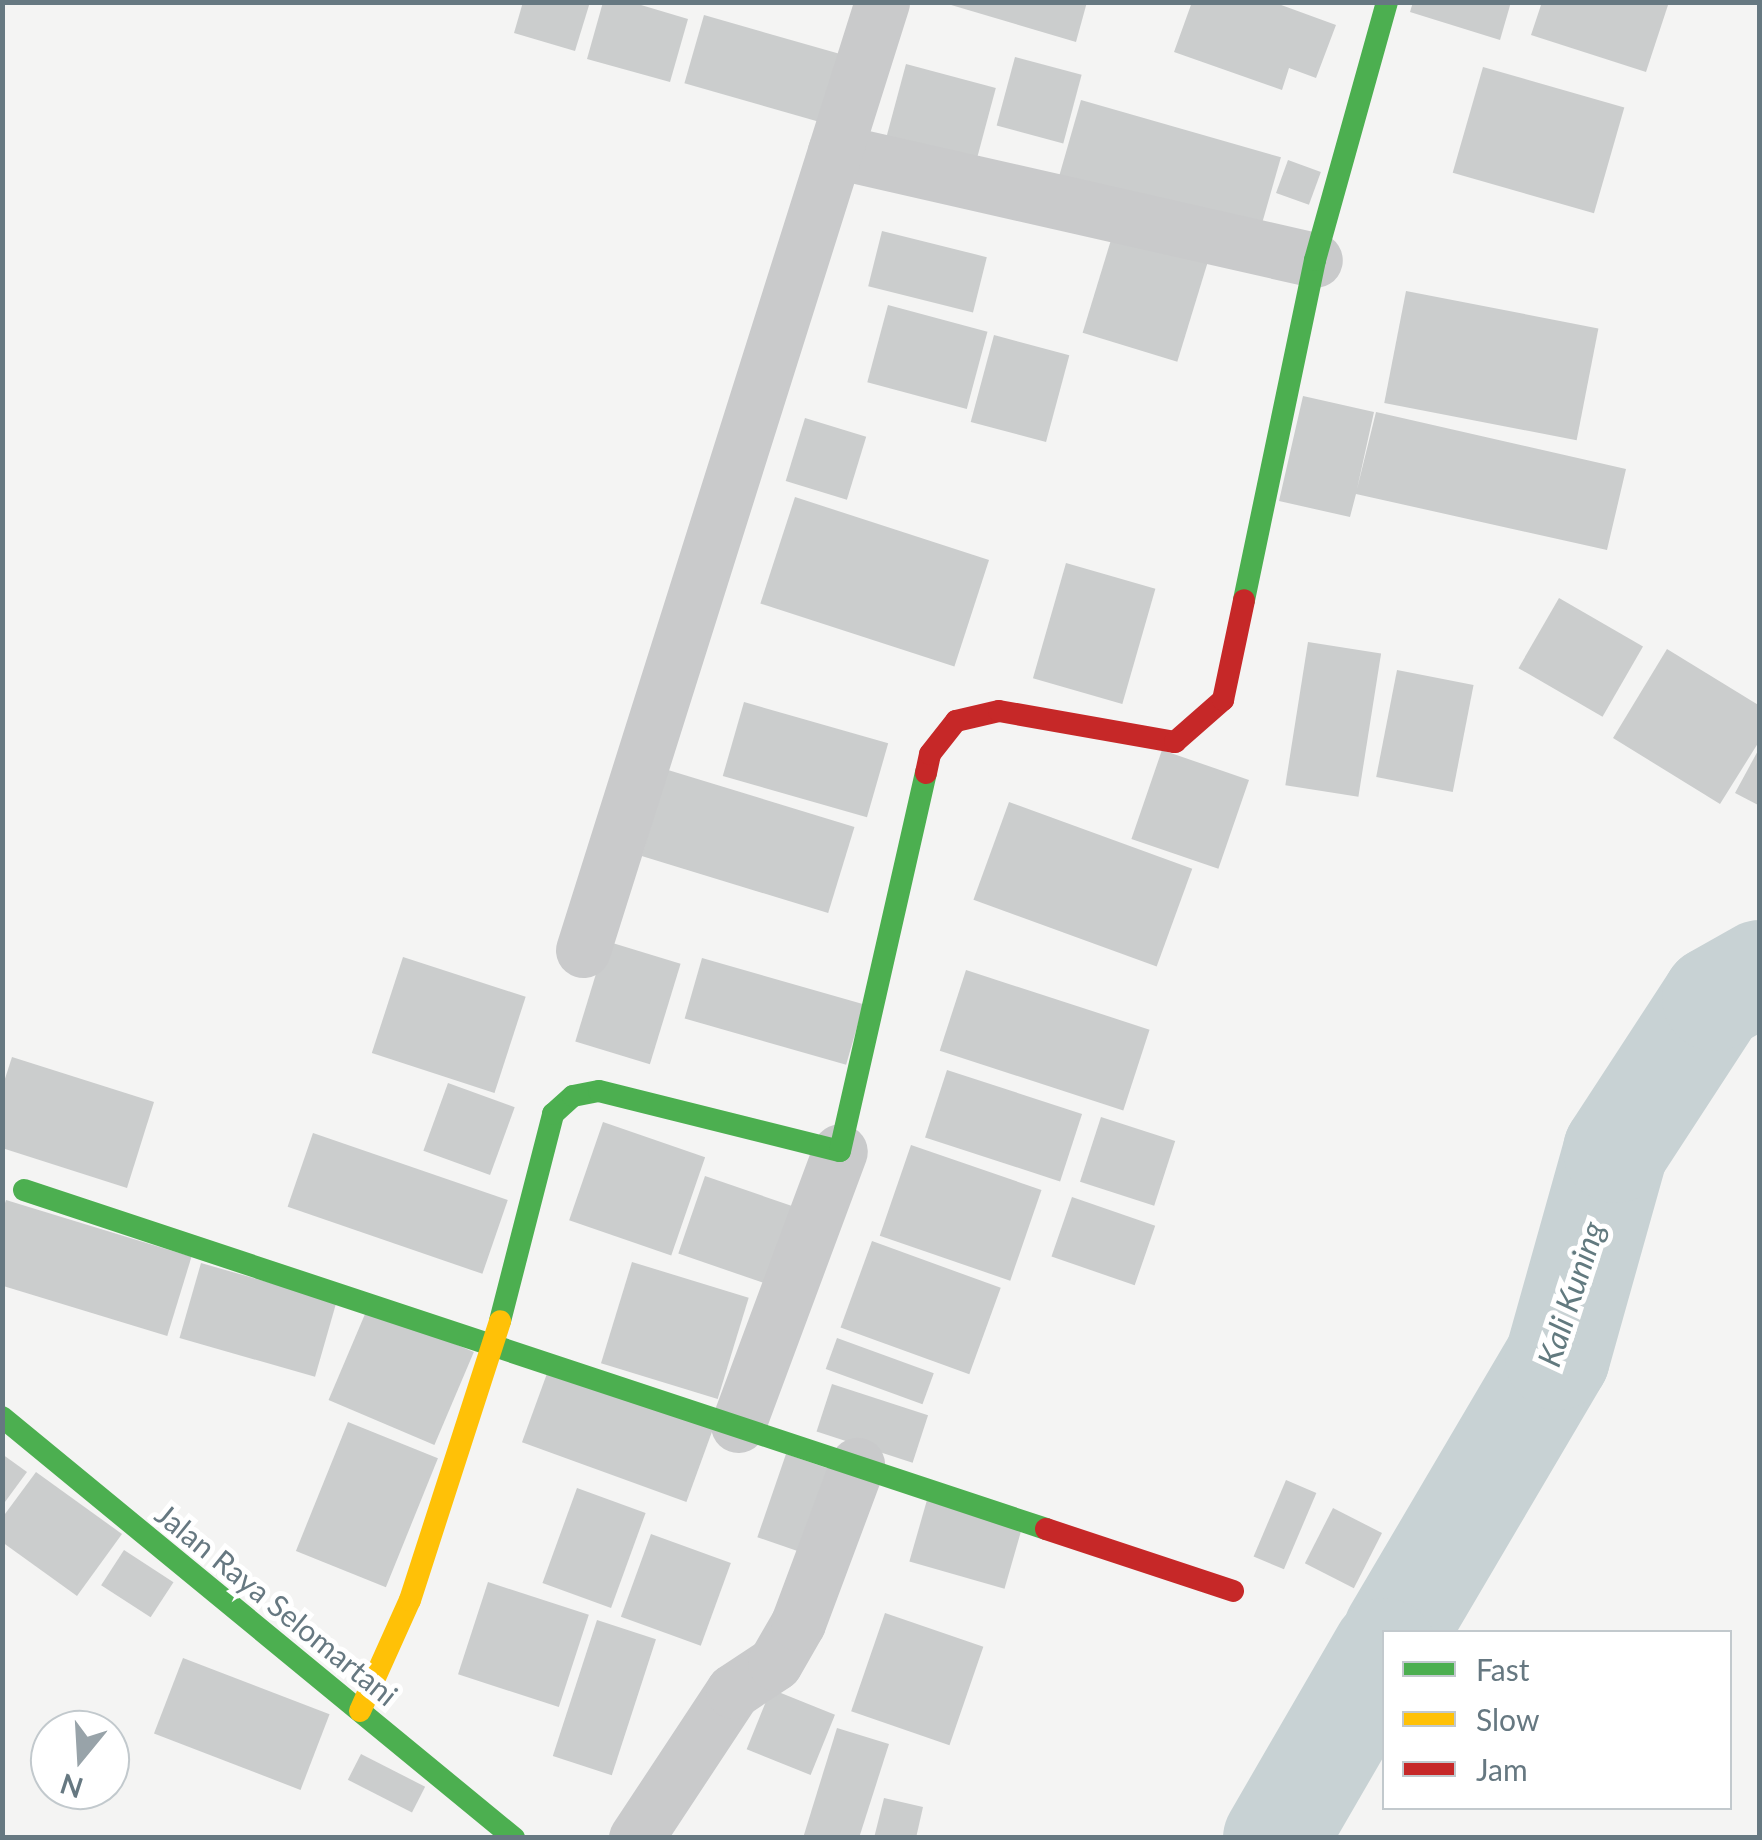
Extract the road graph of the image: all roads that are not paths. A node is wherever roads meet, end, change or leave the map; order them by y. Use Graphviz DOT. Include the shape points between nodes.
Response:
graph roads {
  1 [pos="882,2"];
  2 [pos="1387,2"];
  3 [pos="835,151"];
  4 [pos="1316,260"];
  5 [pos="583,950"];
  6 [pos="840,1150"];
  7 [pos="24,1190"];
  8 [pos="493,1340"];
  9 [pos="2,1417"];
  10 [pos="738,1425"];
  11 [pos="856,1465"];
  12 [pos="1233,1590"];
  13 [pos="360,1711"];
  14 [pos="514,1838"];
  15 [pos="636,1838"];
  1 -- 3 [label="street"];
  2 -- 4 [label="street"];
  3 -- 4 [label="street"];
  3 -- 5 [label="street"];
  4 -- 6 [label="street" via="1223,700 1175,742 999,710 956,720 930,754"];
  6 -- 8 [label="street" via="599,1092 572,1096 553,1114 522,1252"];
  6 -- 10 [label="street"];
  7 -- 8 [label="street"];
  8 -- 10 [label="street"];
  8 -- 13 [label="street" via="410,1600"];
  9 -- 13 [label="street, Jalan Raya Selomartani"];
  10 -- 11 [label="street"];
  11 -- 12 [label="street"];
  11 -- 15 [label="street" via="798,1623 775,1664 733,1691"];
  13 -- 14 [label="street, Jalan Raya Selomartani"];
}
